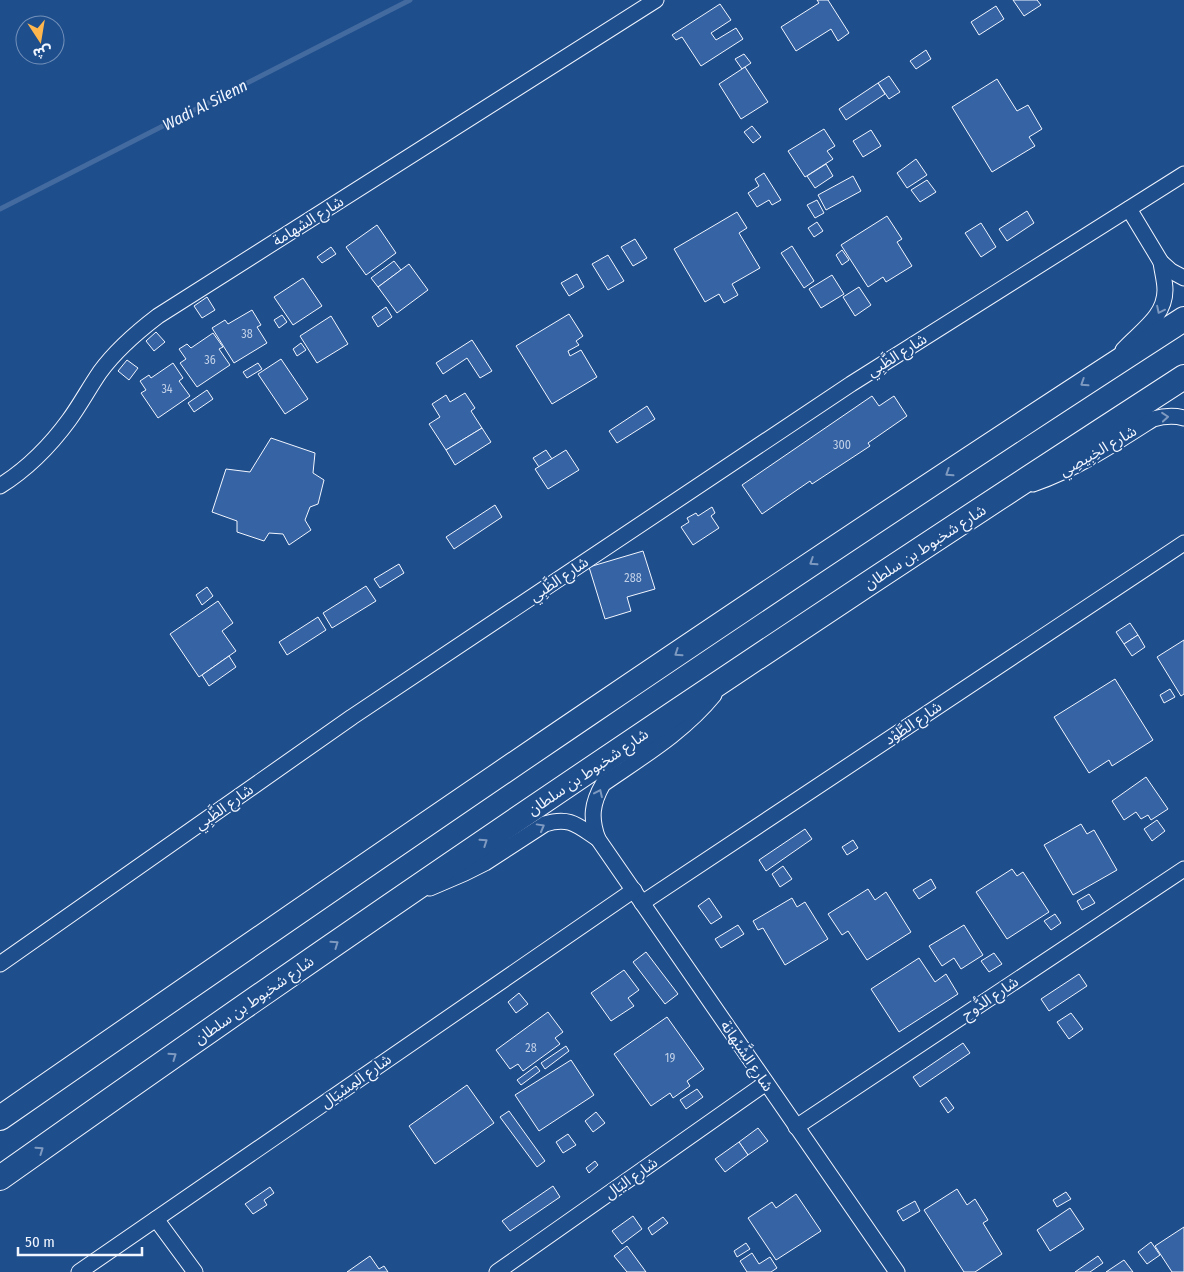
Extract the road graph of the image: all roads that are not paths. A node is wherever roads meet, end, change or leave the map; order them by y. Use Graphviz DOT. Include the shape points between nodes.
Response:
graph roads {
  1 [pos="656,0"];
  2 [pos="1184,174"];
  3 [pos="1128,209"];
  4 [pos="1161,262"];
  5 [pos="1184,278"];
  6 [pos="1184,318"];
  7 [pos="1112,365"];
  8 [pos="1184,377"];
  9 [pos="1184,418"];
  10 [pos="0,486"];
  11 [pos="1012,489"];
  12 [pos="1184,543"];
  13 [pos="727,678"];
  14 [pos="598,839"];
  15 [pos="1184,869"];
  16 [pos="634,890"];
  17 [pos="405,896"];
  18 [pos="642,903"];
  19 [pos="0,964"];
  20 [pos="766,1083"];
  21 [pos="0,1118"];
  22 [pos="796,1127"];
  23 [pos="0,1178"];
  24 [pos="156,1219"];
  25 [pos="78,1272"];
  26 [pos="195,1272"];
  27 [pos="497,1272"];
  28 [pos="897,1272"];
  1 -- 10 [label="street, شارع الشهامة" via="158,316 113,356 51,443"];
  2 -- 3 [label="street, شارع الظَّبِي"];
  3 -- 4 [label="street"];
  3 -- 19 [label="street, شارع الظَّبِي" via="851,384 417,674"];
  4 -- 5 [label="street"];
  4 -- 7 [label="street, one-way" via="1165,288 1160,311"];
  6 -- 7 [label="main road"];
  7 -- 21 [label="main road, one-way" via="738,612"];
  8 -- 11 [label="main road, شارع شخبوط بن سلطان"];
  11 -- 9 [label="street, شارع الخِبِيصِي, one-way" via="1034,484 1074,467 1153,419 1165,416"];
  11 -- 13 [label="main road, شارع شخبوط بن سلطان"];
  12 -- 18 [label="street, شارع الطَّوْد"];
  14 -- 13 [label="street, شارع الشَّبْهانة, one-way" via="594,828 594,805 603,784 682,728"];
  17 -- 13 [label="main road, شارع شخبوط بن سلطان, one-way"];
  14 -- 16 [label="street, شارع الشَّبْهانة"];
  17 -- 14 [label="street, شارع الشَّبْهانة, one-way" via="465,873 555,821 576,824"];
  15 -- 22 [label="street, شارع الدُّوح"];
  16 -- 18 [label="street, شارع الشَّبْهانة"];
  16 -- 24 [label="street, شارع المِسْيَال"];
  23 -- 17 [label="main road, شارع شخبوط بن سلطان, one-way"];
  18 -- 20 [label="street, شارع الشَّبْهانة"];
  20 -- 22 [label="street, شارع الشَّبْهانة"];
  20 -- 27 [label="street, شارع اليَال"];
  22 -- 28 [label="street, شارع الشَّبْهانة"];
  24 -- 25 [label="street, شارع المِسْيَال"];
  24 -- 26 [label="street"];
}
